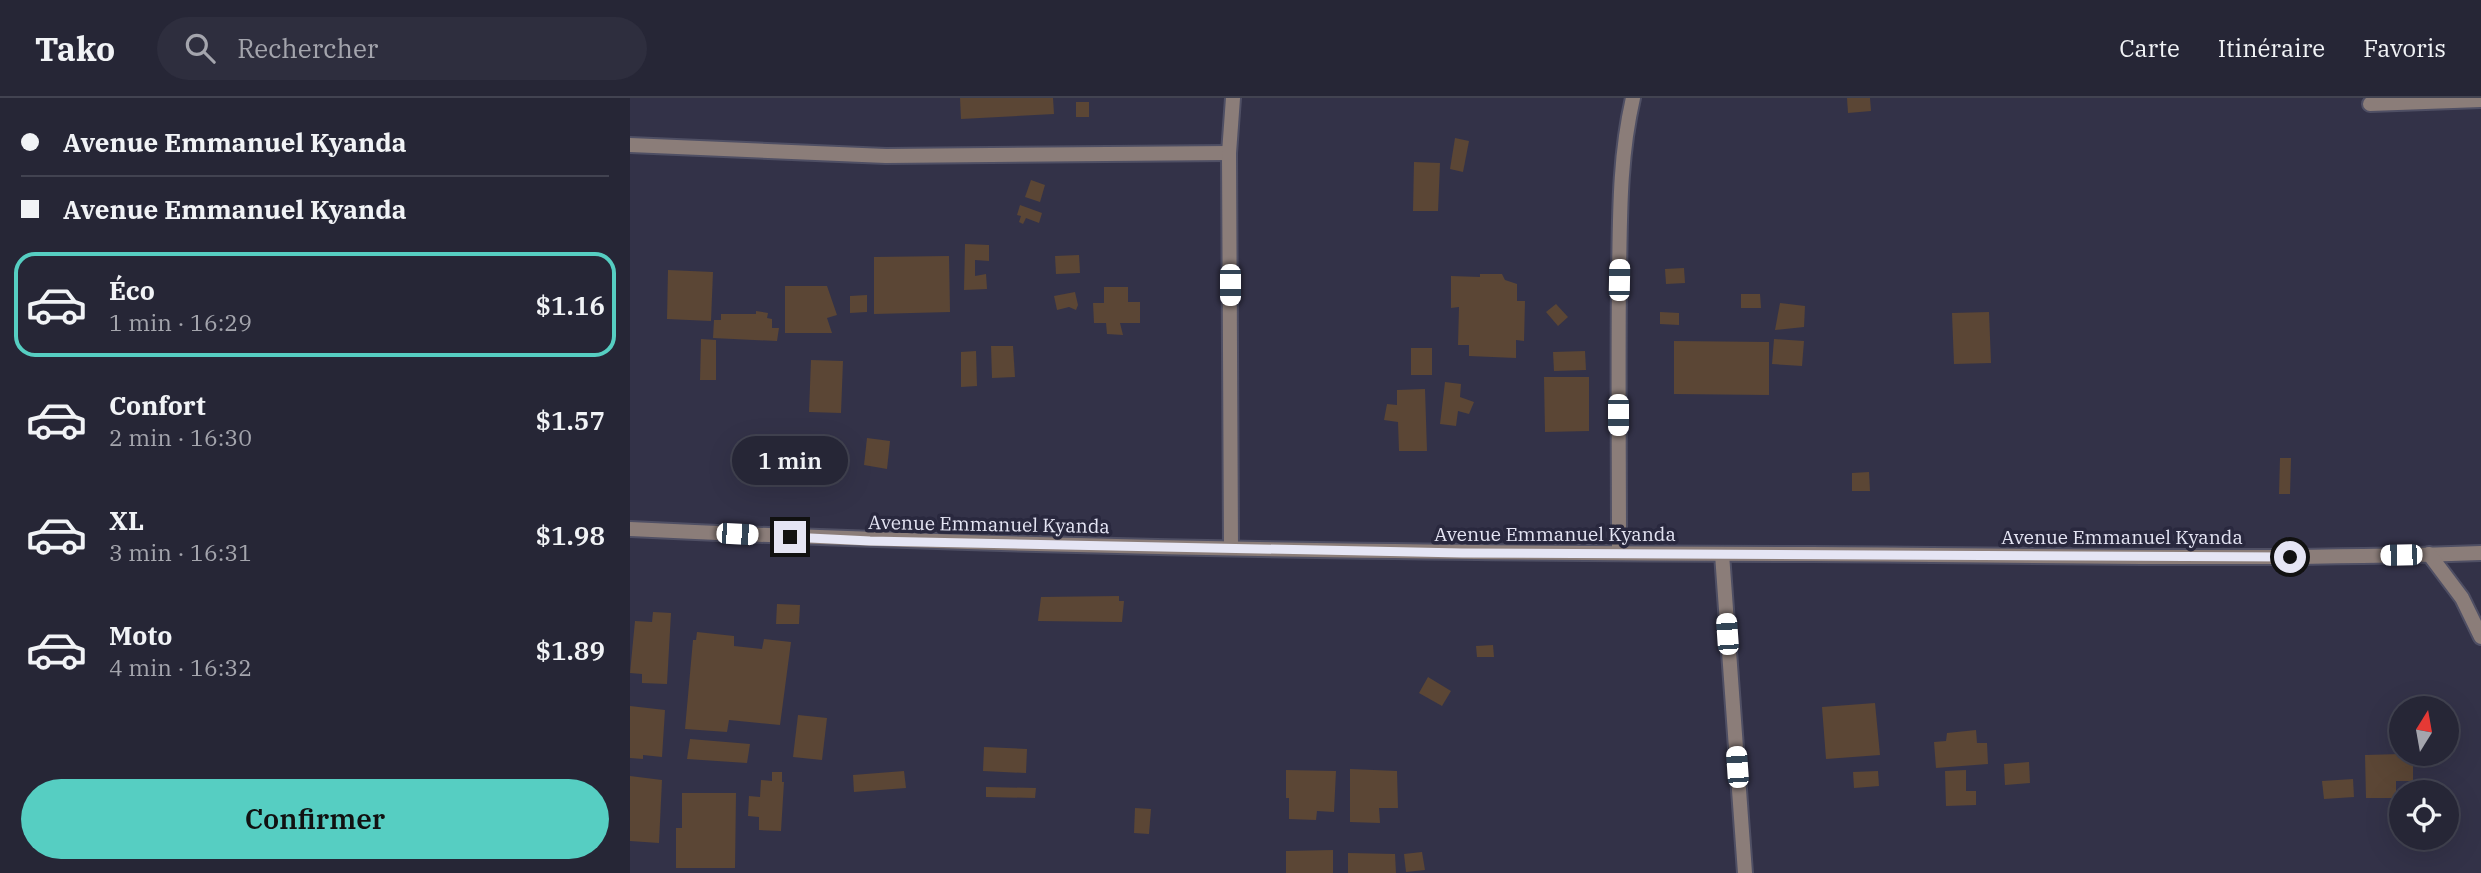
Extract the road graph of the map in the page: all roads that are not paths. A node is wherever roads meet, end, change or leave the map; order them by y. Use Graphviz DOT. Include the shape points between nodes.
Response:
graph roads {
  1 [pos="1233,98"];
  2 [pos="1633,98"];
  3 [pos="2481,100"];
  4 [pos="2370,104"];
  5 [pos="630,145"];
  6 [pos="1230,153"];
  7 [pos="630,529"];
  8 [pos="1231,548"];
  9 [pos="2481,553"];
  10 [pos="1619,554"];
  11 [pos="1722,554"];
  12 [pos="2429,555"];
  13 [pos="2481,637"];
  14 [pos="1745,873"];
  1 -- 6 [label="street"];
  2 -- 10 [label="street" via="1624,135 1621,201"];
  3 -- 4 [label="street"];
  5 -- 6 [label="street" via="886,156"];
  6 -- 8 [label="street"];
  7 -- 8 [label="street, Avenue Emmanuel Kyanda" via="870,541"];
  8 -- 10 [label="street, Avenue Emmanuel Kyanda"];
  9 -- 12 [label="street, Avenue Emmanuel Kyanda"];
  10 -- 11 [label="street, Avenue Emmanuel Kyanda"];
  11 -- 12 [label="street, Avenue Emmanuel Kyanda"];
  11 -- 14 [label="street"];
  12 -- 13 [label="street" via="2462,598"];
}
